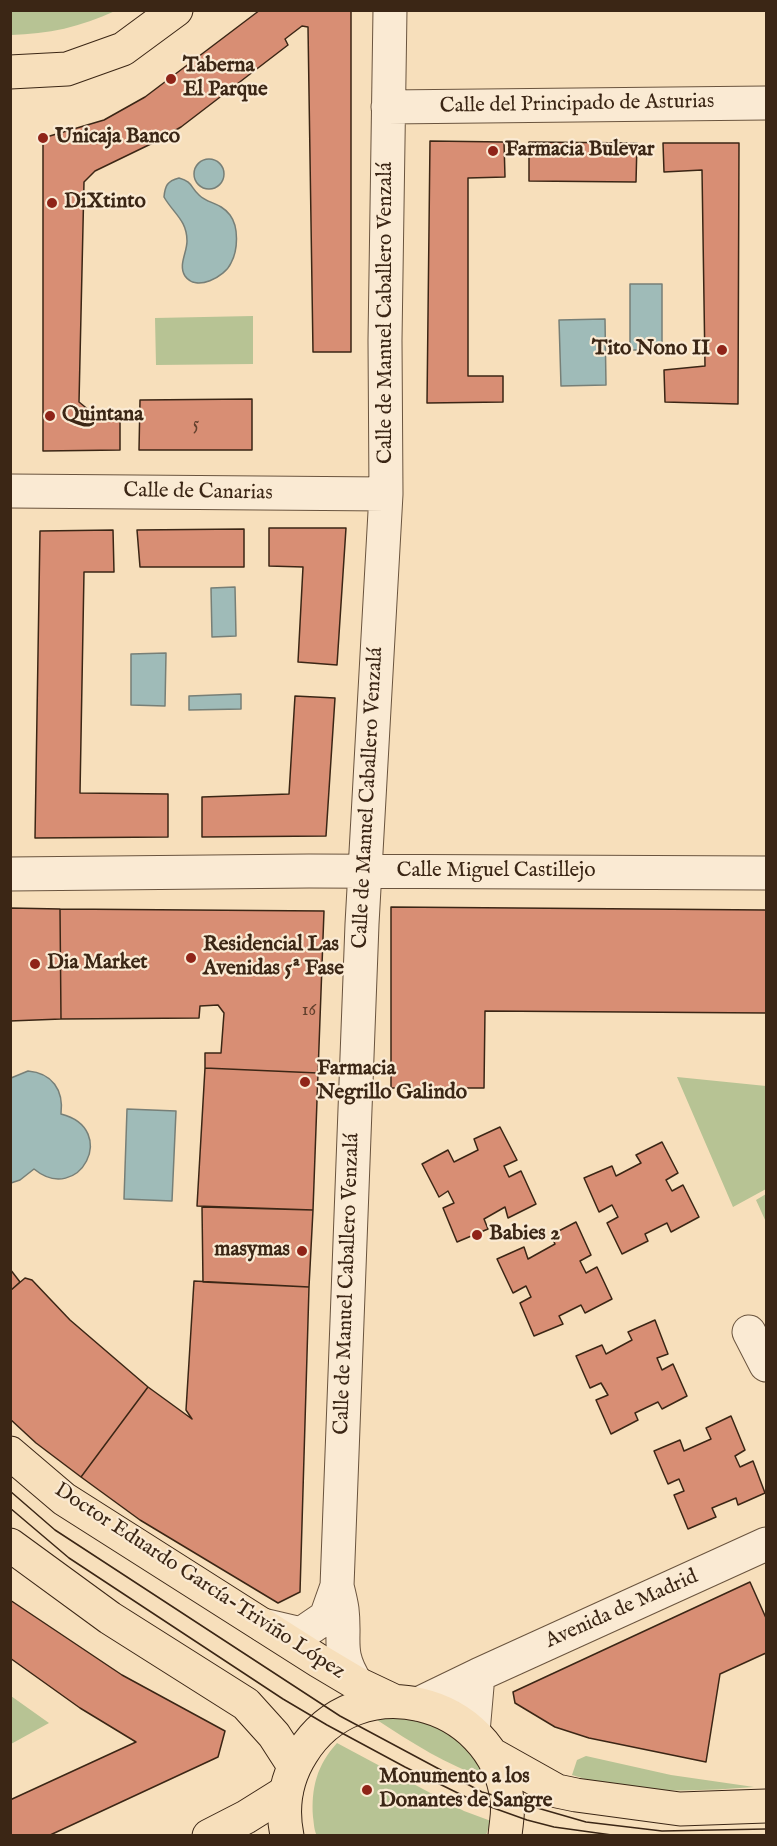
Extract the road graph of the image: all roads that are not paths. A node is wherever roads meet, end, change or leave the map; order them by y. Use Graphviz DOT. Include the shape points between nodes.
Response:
graph roads {
  1 [pos="176,10"];
  2 [pos="390,10"];
  3 [pos="10,72"];
  4 [pos="766,103"];
  5 [pos="388,107"];
  6 [pos="10,491"];
  7 [pos="386,494"];
  8 [pos="365,871"];
  9 [pos="766,873"];
  10 [pos="10,874"];
  11 [pos="749,1332"];
  12 [pos="766,1365"];
  13 [pos="10,1453"];
  14 [pos="766,1544"];
  15 [pos="10,1545"];
  16 [pos="337,1586"];
  17 [pos="263,1625"];
  18 [pos="478,1675"];
  19 [pos="356,1683"];
  20 [pos="406,1702"];
  21 [pos="482,1743"];
  22 [pos="290,1779"];
  23 [pos="766,1806"];
  24 [pos="210,1836"];
  25 [pos="286,1836"];
  26 [pos="505,1836"];
  1 -- 3 [label="main road" via="123,50 67,69"];
  2 -- 5 [label="street, Calle de Manuel Caballero Venzalá"];
  4 -- 5 [label="street, Calle del Principado de Asturias"];
  5 -- 7 [label="street, Calle de Manuel Caballero Venzalá"];
  6 -- 7 [label="street, Calle de Canarias"];
  7 -- 8 [label="street, Calle de Manuel Caballero Venzalá"];
  8 -- 9 [label="street, Calle Miguel Castillejo"];
  8 -- 10 [label="street, Calle Miguel Castillejo"];
  8 -- 16 [label="street, Calle de Manuel Caballero Venzalá"];
  11 -- 12 [label="street"];
  13 -- 17 [label="main road, Doctor Eduardo García-Triviño López" via="64,1499"];
  14 -- 18 [label="street, Avenida de Madrid"];
  15 -- 22 [label="main road" via="110,1618 246,1704 274,1735"];
  16 -- 17 [label="street, Calle de Manuel Caballero Venzalá" via="326,1617 304,1632"];
  16 -- 19 [label="street, Calle de Manuel Caballero Venzalá" via="346,1667"];
  17 -- 19 [label="main road, Doctor Eduardo García-Triviño López"];
  18 -- 20 [label="street, Avenida de Madrid"];
  18 -- 21 [label="street"];
  19 -- 20 [label="main road, Doctor Eduardo García-Triviño López"];
  20 -- 21 [label="main road, Doctor Eduardo García-Triviño López" via="449,1715"];
  20 -- 22 [label="main road" via="372,1704 340,1716 310,1741"];
  21 -- 23 [label="main road, Doctor Eduardo García-Triviño López" via="557,1791 680,1809"];
  21 -- 26 [label="main road" via="500,1771 508,1813"];
  22 -- 24 [label="main road" via="246,1817"];
  22 -- 25 [label="main road" via="284,1815"];
}
